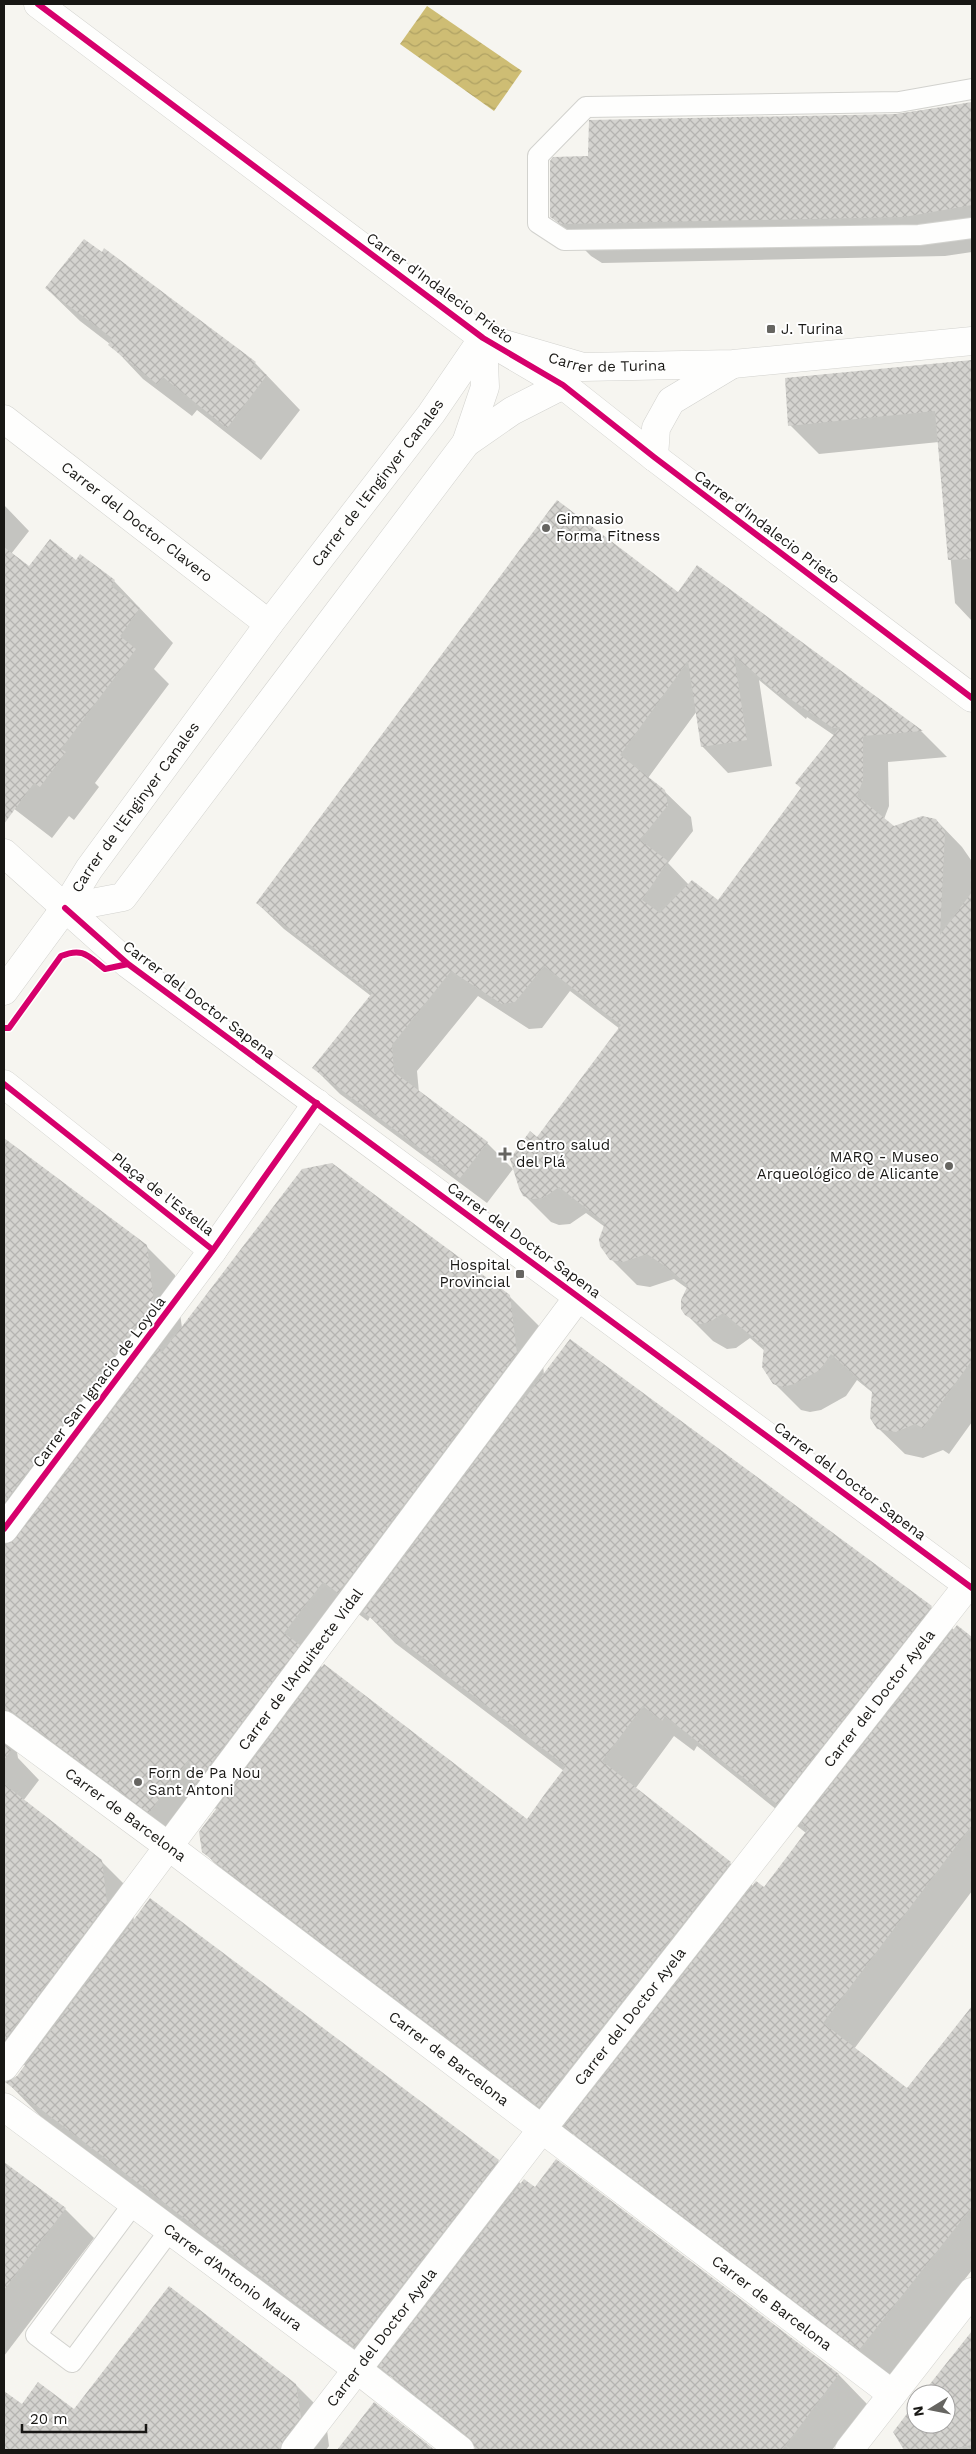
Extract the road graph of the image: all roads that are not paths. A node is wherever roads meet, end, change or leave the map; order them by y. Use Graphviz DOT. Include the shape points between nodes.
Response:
graph roads {
  1 [pos="38,4"];
  2 [pos="972,89"];
  3 [pos="972,228"];
  4 [pos="483,338"];
  5 [pos="972,341"];
  6 [pos="733,364"];
  7 [pos="563,385"];
  8 [pos="4,419"];
  9 [pos="466,443"];
  10 [pos="654,457"];
  11 [pos="269,624"];
  12 [pos="972,698"];
  13 [pos="4,853"];
  14 [pos="65,908"];
  15 [pos="4,991"];
  16 [pos="4,1084"];
  17 [pos="317,1103"];
  18 [pos="214,1250"];
  19 [pos="579,1296"];
  20 [pos="4,1529"];
  21 [pos="970,1587"];
  22 [pos="4,1725"];
  23 [pos="168,1846"];
  24 [pos="4,2067"];
  25 [pos="4,2107"];
  26 [pos="542,2130"];
  27 [pos="134,2203"];
  28 [pos="170,2230"];
  29 [pos="972,2292"];
  30 [pos="358,2370"];
  31 [pos="892,2394"];
  32 [pos="295,2450"];
  33 [pos="460,2450"];
  34 [pos="850,2450"];
  1 -- 4 [label="street, Carrer d'Indalecio Prieto"];
  2 -- 3 [label="lane" via="900,102 586,107 538,156 538,223 564,240 919,235"];
  4 -- 6 [label="street, Carrer de Turina" via="583,367"];
  4 -- 7 [label="street, Carrer d'Indalecio Prieto"];
  4 -- 9 [label="street, Carrer de l'Enginyer Canales" via="485,386"];
  4 -- 11 [label="street, Carrer de l'Enginyer Canales" via="431,414"];
  5 -- 6 [label="street, Carrer de Turina"];
  6 -- 10 [label="street, Carrer de Turina" via="671,401 656,428"];
  7 -- 9 [label="street, Carrer de l'Enginyer Canales" via="512,411"];
  7 -- 10 [label="street, Carrer d'Indalecio Prieto"];
  8 -- 11 [label="street, Carrer del Doctor Clavero"];
  9 -- 14 [label="street, Carrer de l'Enginyer Canales" via="123,897"];
  10 -- 12 [label="street, Carrer d'Indalecio Prieto"];
  11 -- 14 [label="street, Carrer de l'Enginyer Canales" via="89,869"];
  13 -- 14 [label="street, Carrer del Doctor Sapena"];
  14 -- 15 [label="street"];
  14 -- 17 [label="street, Carrer del Doctor Sapena" via="128,964"];
  16 -- 18 [label="street, Plaça de l'Estella"];
  17 -- 18 [label="street, Plaça de l'Estella"];
  17 -- 19 [label="street, Carrer del Doctor Sapena"];
  18 -- 20 [label="street, Carrer San Ignacio de Loyola"];
  19 -- 21 [label="street, Carrer del Doctor Sapena"];
  19 -- 23 [label="street, Carrer de l'Arquitecte Vidal"];
  21 -- 26 [label="street, Carrer del Doctor Ayela"];
  22 -- 23 [label="street, Carrer de Barcelona"];
  23 -- 24 [label="street, Carrer de l'Arquitecte Vidal"];
  23 -- 26 [label="street, Carrer de Barcelona"];
  25 -- 27 [label="street, Carrer d'Antonio Maura"];
  26 -- 30 [label="street, Carrer del Doctor Ayela"];
  26 -- 31 [label="street, Carrer de Barcelona"];
  27 -- 28 [label="street, Carrer d'Antonio Maura"];
  27 -- 28 [label="lane" via="36,2335 72,2362"];
  28 -- 30 [label="street, Carrer d'Antonio Maura"];
  29 -- 31 [label="street"];
  30 -- 32 [label="street, Carrer del Doctor Ayela"];
  30 -- 33 [label="street, Carrer d'Antonio Maura"];
  31 -- 34 [label="street"];
}
